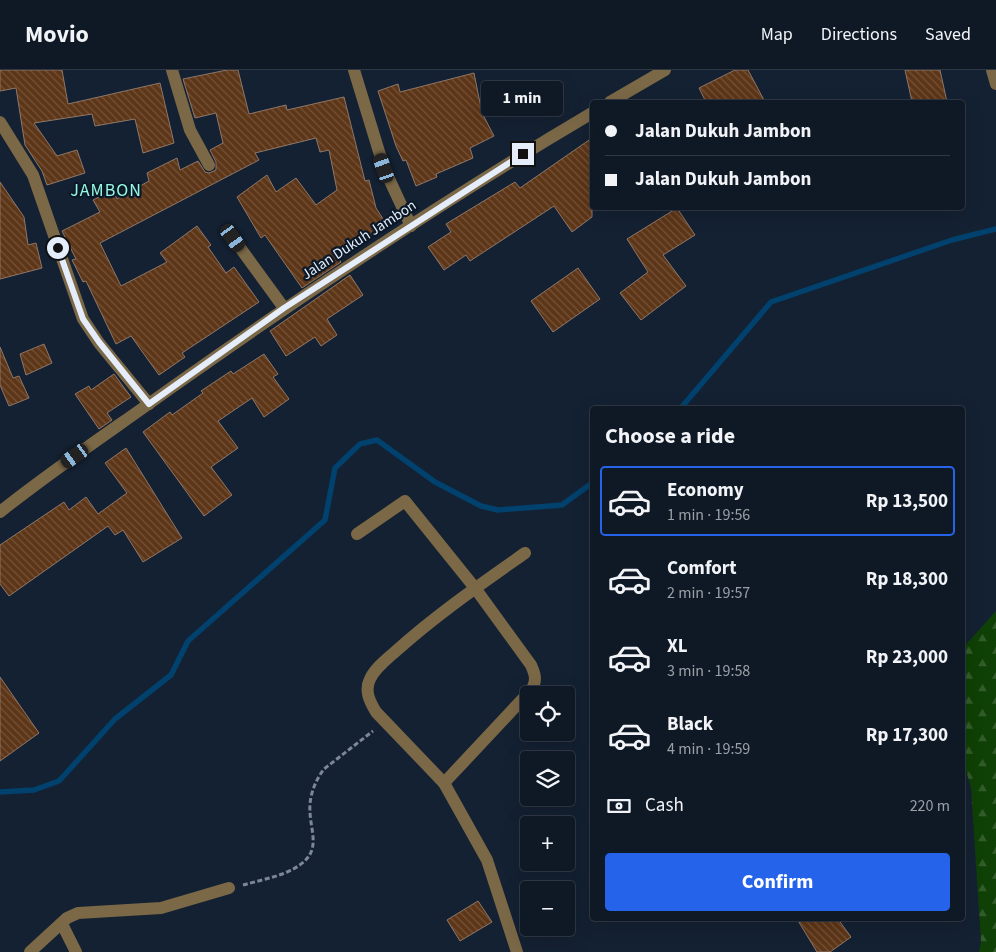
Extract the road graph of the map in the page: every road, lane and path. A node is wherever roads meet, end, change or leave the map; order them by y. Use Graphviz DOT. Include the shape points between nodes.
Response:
graph roads {
  1 [pos="172,70"];
  2 [pos="354,70"];
  3 [pos="665,70"];
  4 [pos="992,70"];
  5 [pos="996,84"];
  6 [pos="613,100"];
  7 [pos="590,114"];
  8 [pos="0,122"];
  9 [pos="209,165"];
  10 [pos="412,226"];
  11 [pos="233,238"];
  12 [pos="284,308"];
  13 [pos="149,404"];
  14 [pos="0,512"];
  15 [pos="357,534"];
  16 [pos="526,553"];
  17 [pos="475,588"];
  18 [pos="385,722"];
  19 [pos="444,783"];
  20 [pos="229,888"];
  21 [pos="62,924"];
  22 [pos="30,952"];
  23 [pos="76,952"];
  24 [pos="517,952"];
  1 -- 9 [label="street" via="190,130"];
  2 -- 10 [label="street" via="384,168"];
  3 -- 6 [label="street"];
  4 -- 5 [label="street"];
  7 -- 10 [label="street, Jalan Dukuh Jambon"];
  8 -- 13 [label="street" via="33,176 83,319"];
  10 -- 12 [label="street, Jalan Dukuh Jambon"];
  11 -- 12 [label="street"];
  12 -- 13 [label="street, Jalan Dukuh Jambon"];
  13 -- 14 [label="street, Jalan Dukuh Jambon"];
  15 -- 17 [label="street" via="405,502"];
  16 -- 17 [label="street"];
  17 -- 18 [label="street" via="414,635 370,678 369,700"];
  17 -- 19 [label="street" via="531,665 536,683"];
  18 -- 19 [label="street"];
  18 -- 20 [label="path" via="319,775 310,804 314,837 308,856 288,872"];
  19 -- 24 [label="street" via="488,860"];
  20 -- 21 [label="street" via="161,908 78,913"];
  21 -- 22 [label="street"];
  21 -- 23 [label="street"];
}
